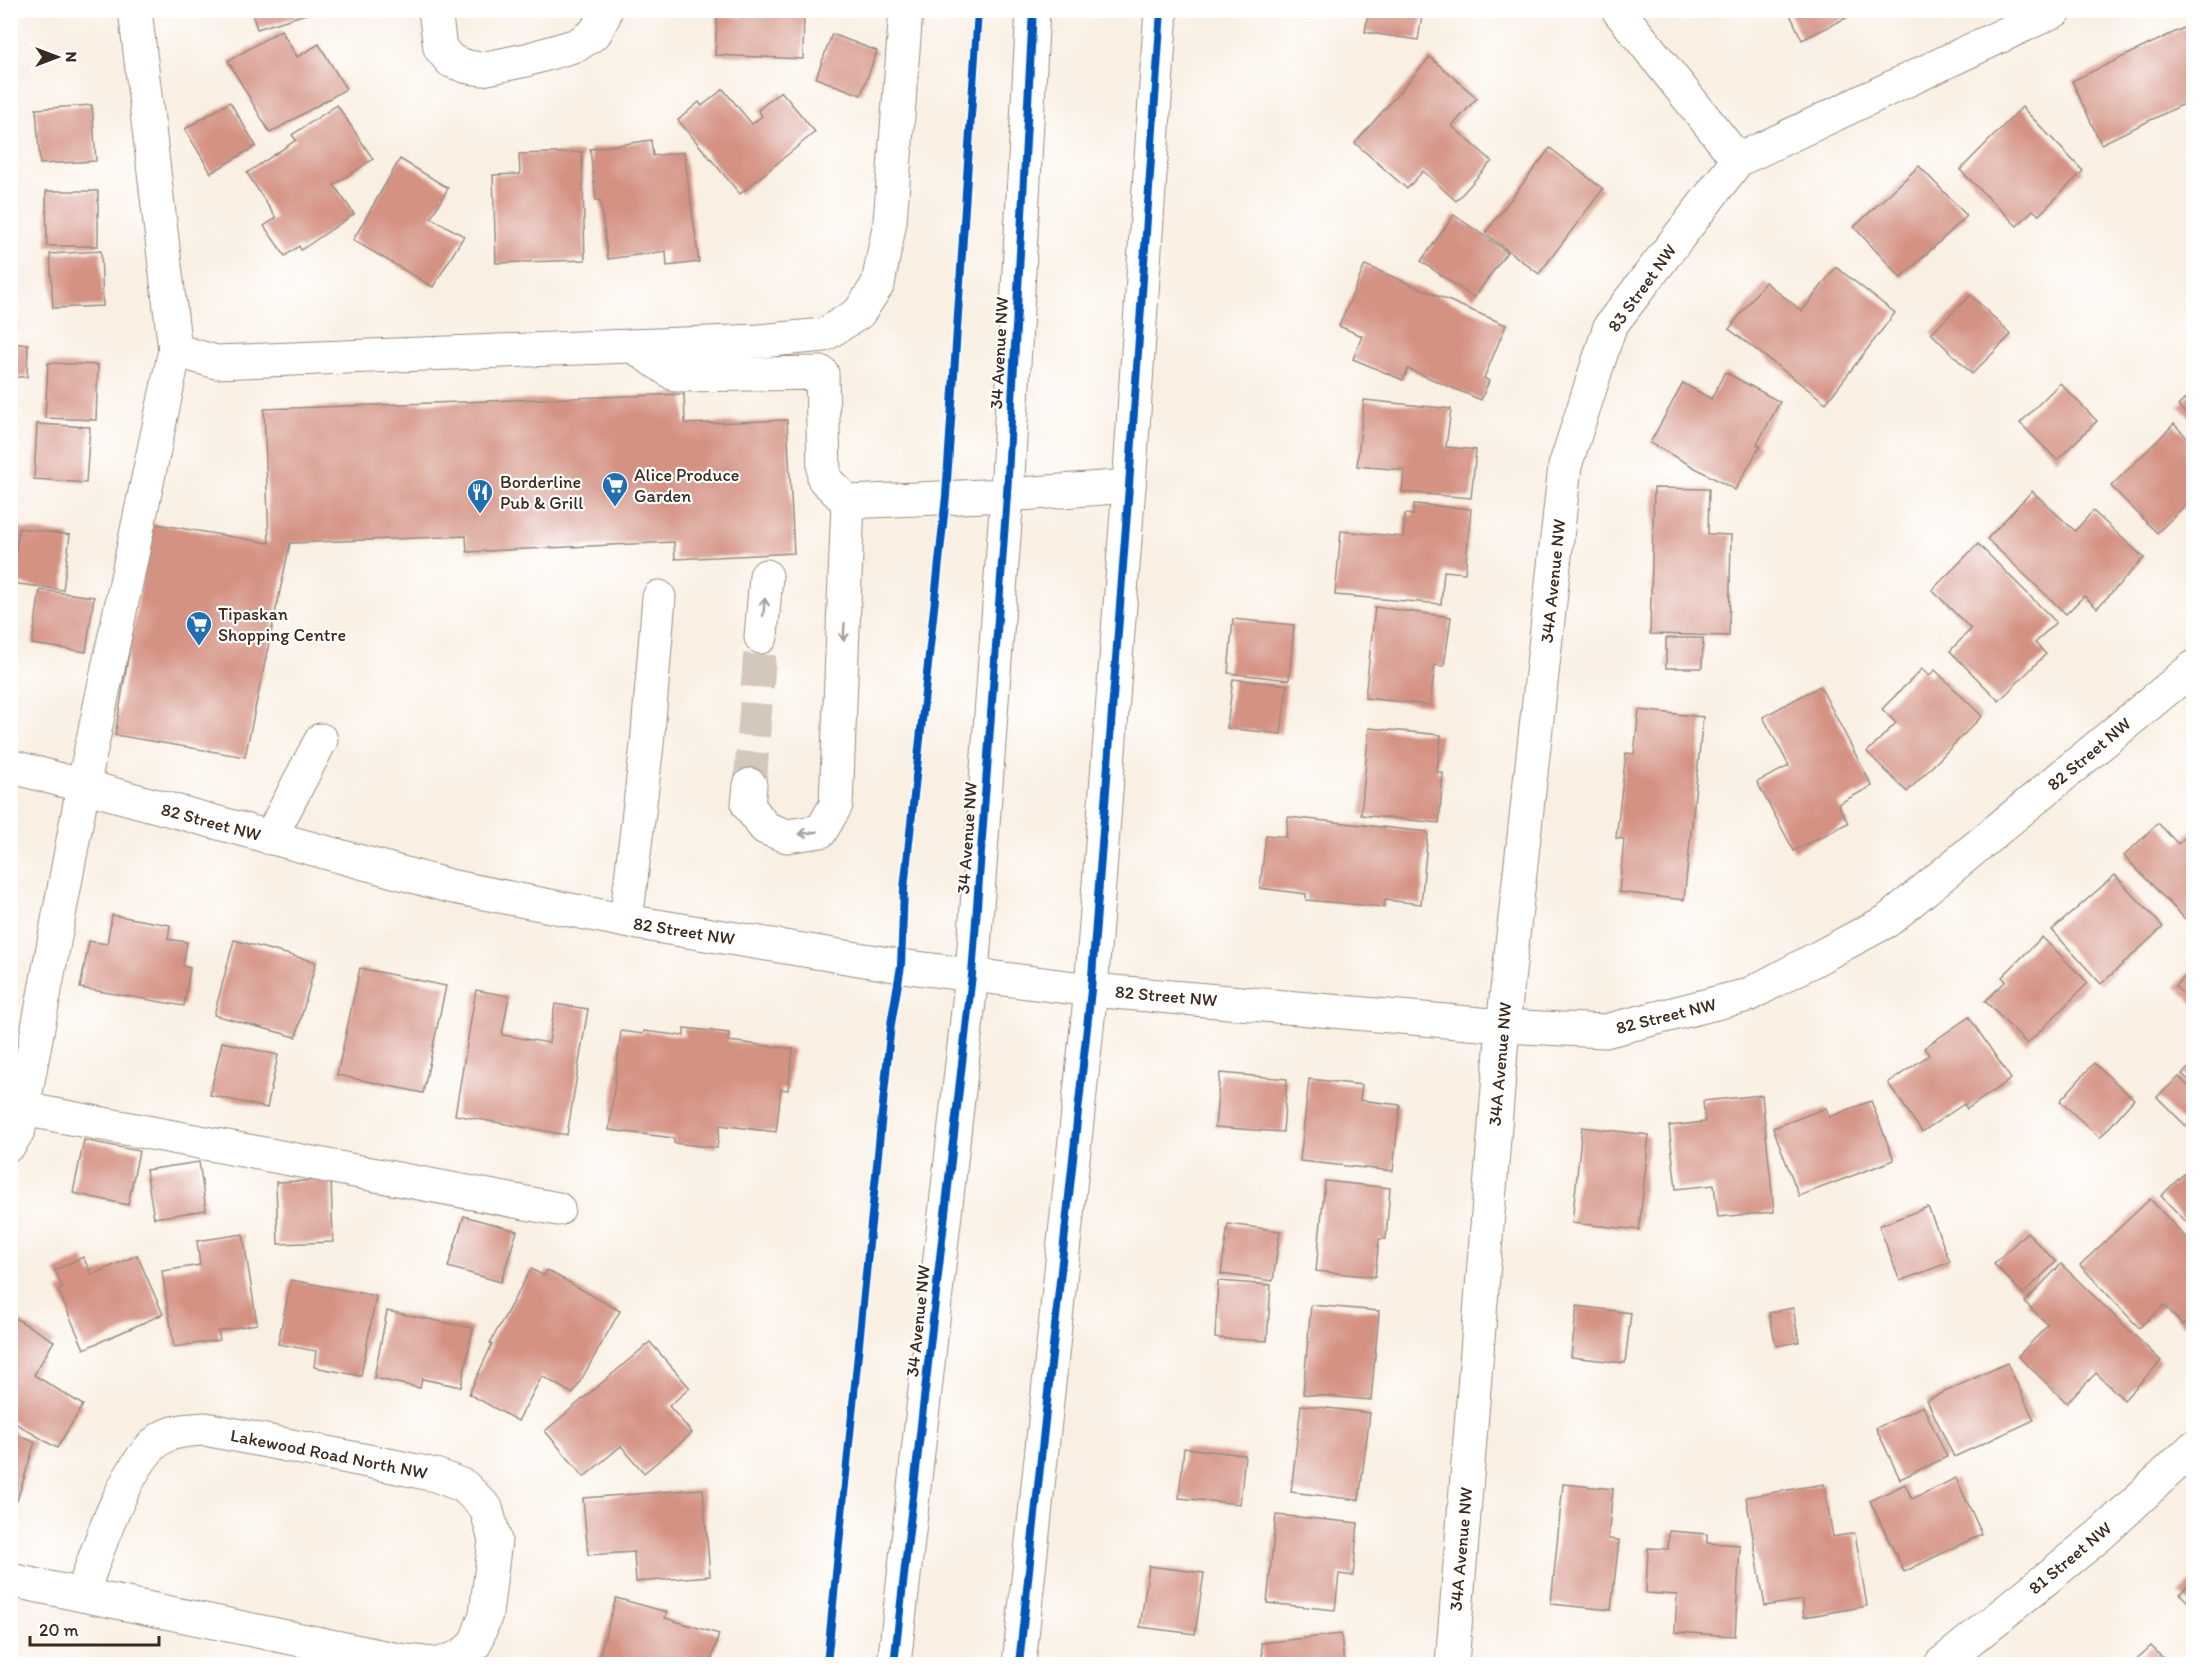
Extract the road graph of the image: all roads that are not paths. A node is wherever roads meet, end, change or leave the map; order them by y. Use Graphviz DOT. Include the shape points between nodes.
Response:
graph roads {
  1 [pos="135,10"];
  2 [pos="435,10"];
  3 [pos="604,10"];
  4 [pos="906,10"];
  5 [pos="1033,10"];
  6 [pos="1161,10"];
  7 [pos="1618,10"];
  8 [pos="2056,10"];
  9 [pos="1738,160"];
  10 [pos="633,346"];
  11 [pos="175,350"];
  12 [pos="1565,465"];
  13 [pos="1129,486"];
  14 [pos="1007,495"];
  15 [pos="848,502"];
  16 [pos="766,576"];
  17 [pos="659,597"];
  18 [pos="761,637"];
  19 [pos="2191,673"];
  20 [pos="321,740"];
  21 [pos="10,766"];
  22 [pos="750,785"];
  23 [pos="83,787"];
  24 [pos="270,838"];
  25 [pos="626,921"];
  26 [pos="972,975"];
  27 [pos="1090,990"];
  28 [pos="1503,1026"];
  29 [pos="23,1109"];
  30 [pos="10,1144"];
  31 [pos="558,1209"];
  32 [pos="2193,1447"];
  33 [pos="10,1580"];
  34 [pos="82,1595"];
  35 [pos="432,1665"];
  36 [pos="440,1665"];
  37 [pos="894,1665"];
  38 [pos="1019,1665"];
  39 [pos="1452,1665"];
  40 [pos="1941,1665"];
  1 -- 11 [label="street"];
  2 -- 3 [label="street" via="440,48 451,61 482,69 577,45 595,33"];
  4 -- 10 [label="street" via="890,222 878,284 859,313 824,334"];
  5 -- 14 [label="street, 34 Avenue NW"];
  6 -- 13 [label="street"];
  7 -- 9 [label="street"];
  8 -- 9 [label="street, 83 Street NW"];
  9 -- 12 [label="street, 83 Street NW" via="1610,326"];
  10 -- 11 [label="street" via="216,362"];
  10 -- 15 [label="street" via="676,375 822,374 824,479"];
  11 -- 23 [label="street"];
  12 -- 28 [label="street, 34A Avenue NW"];
  13 -- 14 [label="street"];
  13 -- 27 [label="street"];
  14 -- 15 [label="street"];
  14 -- 26 [label="street, 34 Avenue NW"];
  15 -- 22 [label="street, one-way" via="836,805 822,831 787,836 765,828 748,805"];
  18 -- 16 [label="street, one-way"];
  17 -- 25 [label="street" via="647,746"];
  19 -- 28 [label="street, 82 Street NW" via="1887,921 1748,995 1605,1031"];
  20 -- 24 [label="street"];
  21 -- 23 [label="street, 82 Street NW"];
  23 -- 24 [label="street, 82 Street NW"];
  23 -- 29 [label="street"];
  24 -- 25 [label="street, 82 Street NW" via="449,886"];
  25 -- 26 [label="street, 82 Street NW"];
  26 -- 27 [label="street, 82 Street NW"];
  26 -- 37 [label="street, 34 Avenue NW"];
  27 -- 28 [label="street, 82 Street NW"];
  27 -- 38 [label="street"];
  28 -- 39 [label="street, 34A Avenue NW"];
  29 -- 30 [label="street" via="20,1129"];
  29 -- 31 [label="street"];
  32 -- 40 [label="street, 81 Street NW" via="2100,1535"];
  33 -- 34 [label="street"];
  34 -- 35 [label="street"];
  34 -- 36 [label="street, Lakewood Road North NW" via="126,1483 145,1455 162,1437 181,1430 205,1429 435,1475 464,1486 486,1508 495,1540 486,1614 475,1644 461,1656"];
}
